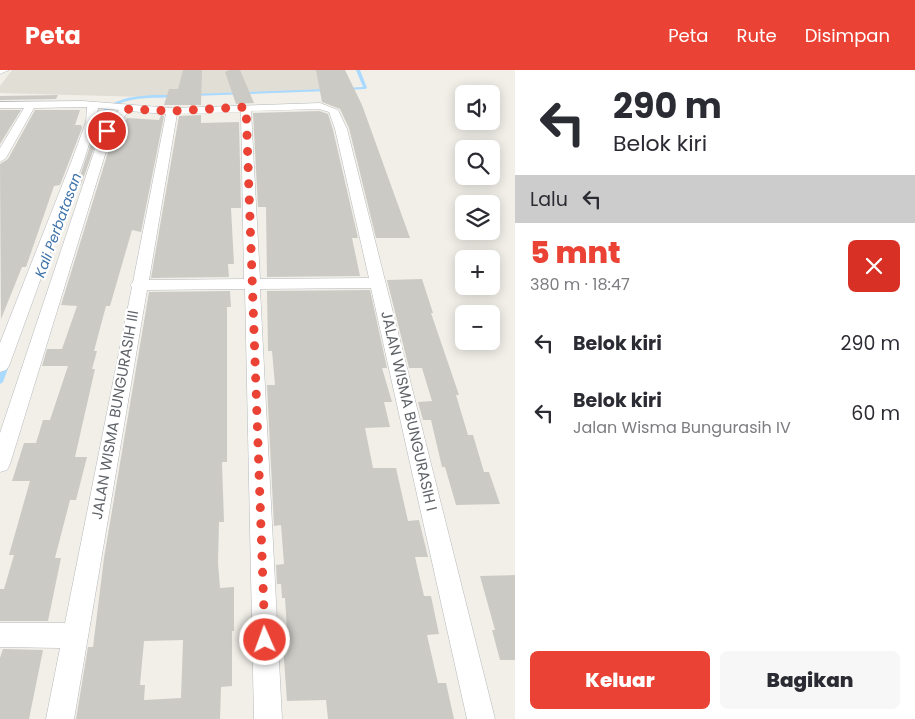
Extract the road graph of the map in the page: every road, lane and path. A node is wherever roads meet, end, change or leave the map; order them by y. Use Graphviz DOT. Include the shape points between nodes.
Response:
graph roads {
  1 [pos="4,70"];
  2 [pos="0,71"];
  3 [pos="0,104"];
  4 [pos="31,104"];
  5 [pos="94,105"];
  6 [pos="246,107"];
  7 [pos="121,109"];
  8 [pos="172,111"];
  9 [pos="0,158"];
  10 [pos="379,283"];
  11 [pos="254,284"];
  12 [pos="138,285"];
  13 [pos="0,366"];
  14 [pos="0,464"];
  15 [pos="0,635"];
  16 [pos="76,636"];
  17 [pos="60,719"];
  18 [pos="268,719"];
  19 [pos="481,719"];
  1 -- 2 [label="street"];
  3 -- 4 [label="street"];
  4 -- 5 [label="street"];
  4 -- 9 [label="street"];
  5 -- 7 [label="street"];
  5 -- 13 [label="street" via="78,160"];
  6 -- 8 [label="street"];
  6 -- 10 [label="street, JALAN WISMA BUNGURASIH I" via="320,106 337,116"];
  6 -- 11 [label="street"];
  7 -- 8 [label="street"];
  7 -- 14 [label="street" via="107,131"];
  8 -- 12 [label="street, JALAN WISMA BUNGURASIH III"];
  10 -- 11 [label="street"];
  10 -- 19 [label="street, JALAN WISMA BUNGURASIH I"];
  11 -- 12 [label="street"];
  11 -- 18 [label="street"];
  12 -- 16 [label="street, JALAN WISMA BUNGURASIH III"];
  15 -- 16 [label="street"];
  16 -- 17 [label="street, JALAN WISMA BUNGURASIH III"];
}
